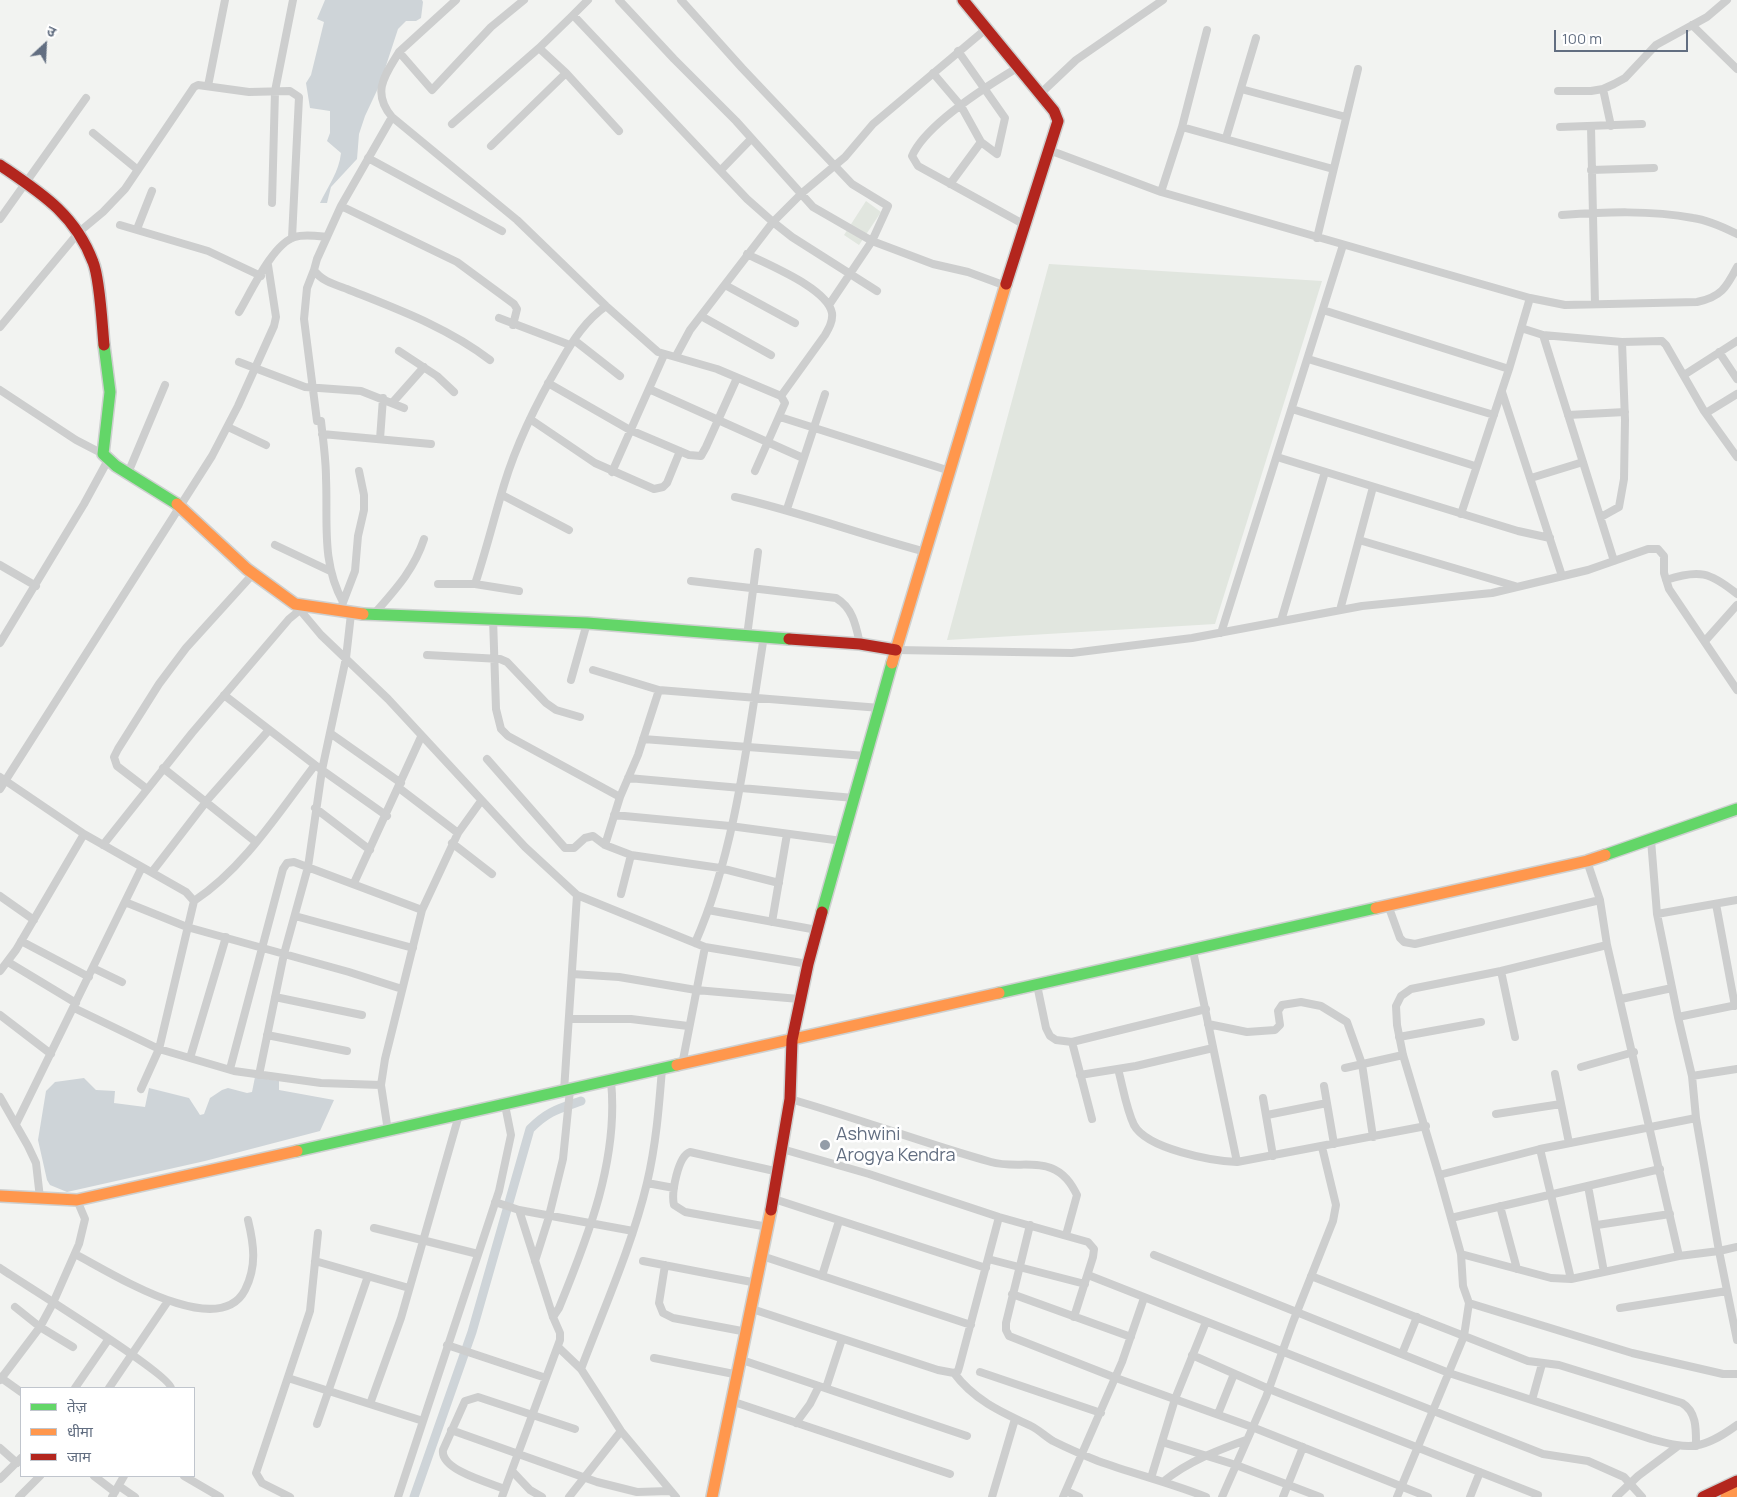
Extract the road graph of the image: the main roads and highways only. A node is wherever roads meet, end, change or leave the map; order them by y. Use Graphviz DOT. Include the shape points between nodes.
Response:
graph roads {
  1 [pos="963,0"];
  2 [pos="0,165"];
  3 [pos="896,650"];
  4 [pos="1737,809"];
  5 [pos="792,1040"];
  6 [pos="0,1196"];
  7 [pos="1737,1481"];
  8 [pos="1737,1490"];
  9 [pos="712,1497"];
  10 [pos="1703,1497"];
  11 [pos="1726,1497"];
  1 -- 3 [label="main road" via="1054,111 1058,121"];
  2 -- 3 [label="main road" via="50,199 73,223 94,263 110,392 106,457 181,506 254,574 297,607 341,607 351,614 493,618 764,636"];
  3 -- 5 [label="main road" via="817,930"];
  4 -- 5 [label="main road" via="1587,861"];
  5 -- 6 [label="main road" via="78,1200"];
  5 -- 9 [label="main road" via="790,1099 779,1172"];
  7 -- 10 [label="main road"];
  8 -- 11 [label="main road"];
}
